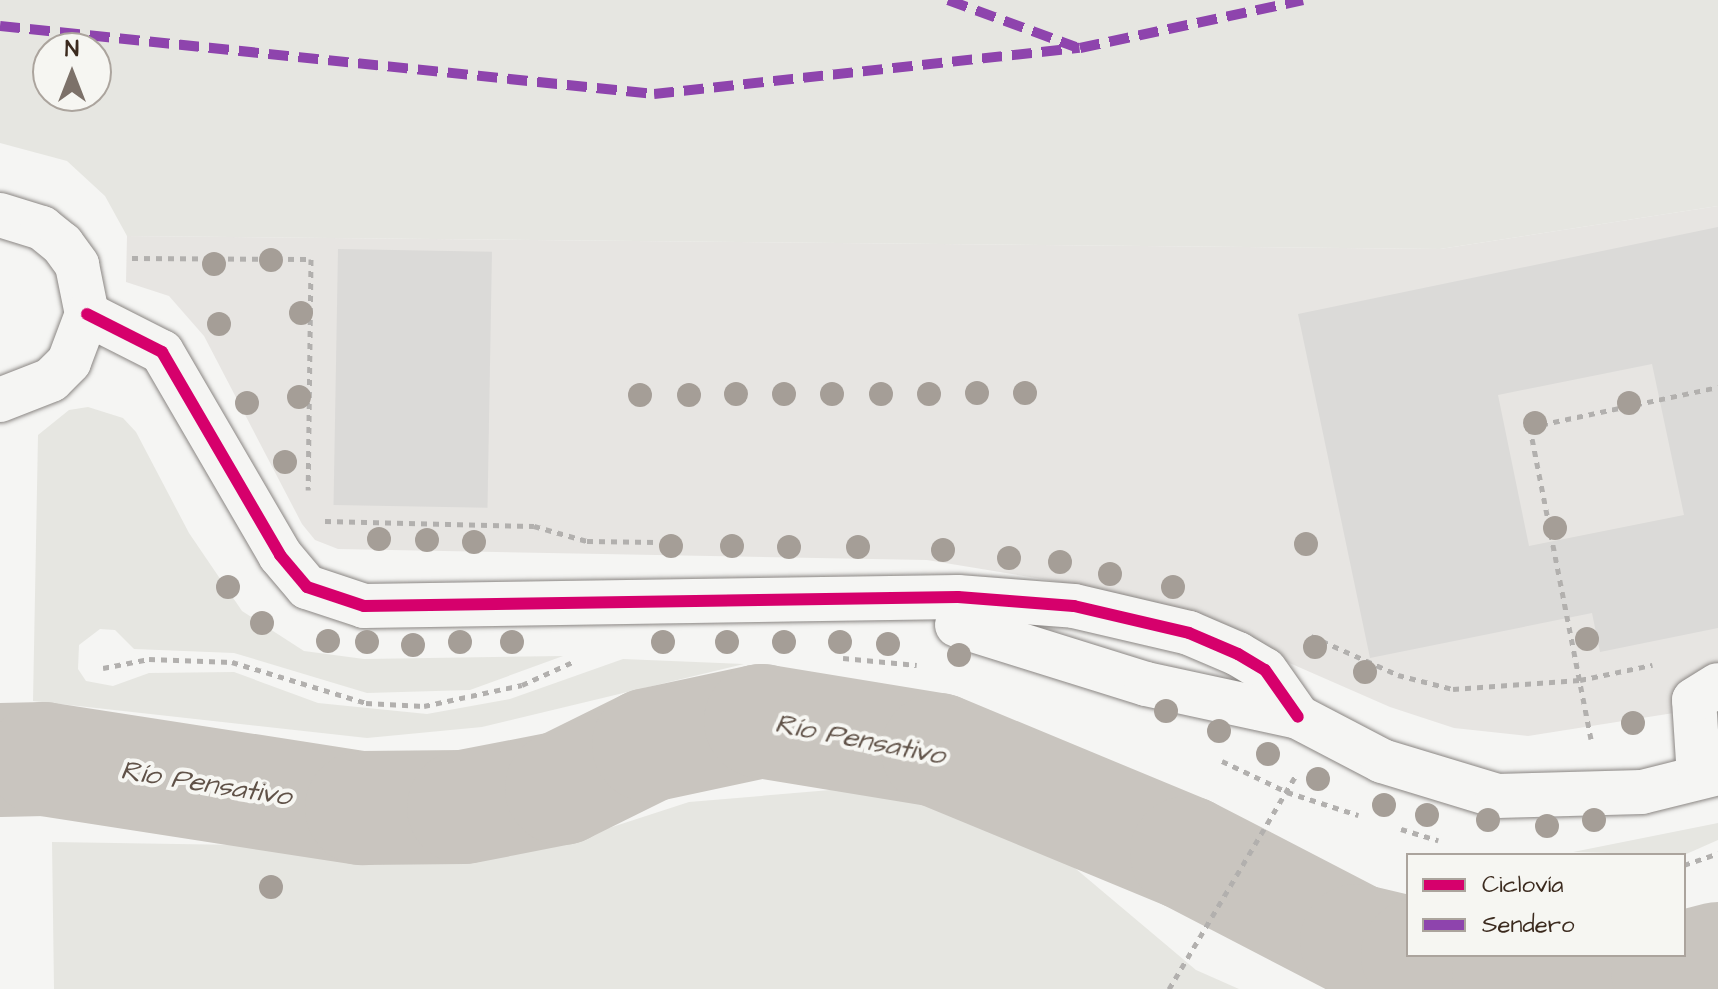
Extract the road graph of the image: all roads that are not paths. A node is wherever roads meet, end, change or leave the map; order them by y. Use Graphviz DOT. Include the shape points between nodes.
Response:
graph roads {
  1 [pos="0,215"];
  2 [pos="87,314"];
  3 [pos="0,400"];
  4 [pos="802,604"];
  5 [pos="957,625"];
  6 [pos="1265,670"];
  7 [pos="1718,685"];
  8 [pos="1298,717"];
  9 [pos="1708,775"];
  1 -- 2 [label="street" via="42,228 72,258"];
  2 -- 3 [label="street" via="69,362 51,380"];
  2 -- 4 [label="street" via="162,352 280,555 307,587 364,606"];
  4 -- 5 [label="street"];
  4 -- 6 [label="street" via="958,597 1074,606 1189,633"];
  5 -- 6 [label="street" via="1127,650 1230,684 1257,682"];
  5 -- 8 [label="street" via="1146,684"];
  6 -- 8 [label="street"];
  7 -- 9 [label="street" via="1694,700"];
  8 -- 9 [label="street" via="1382,761 1497,796 1642,792"];
}
